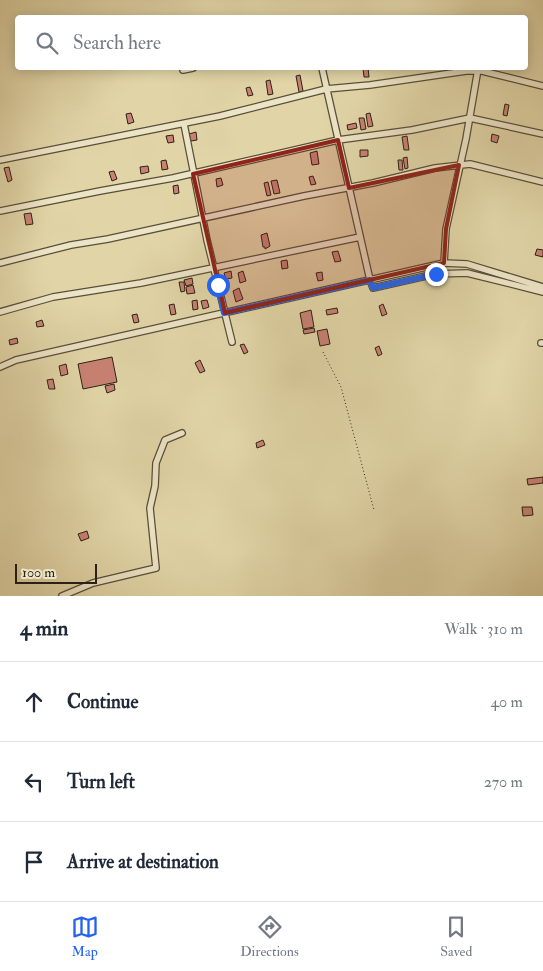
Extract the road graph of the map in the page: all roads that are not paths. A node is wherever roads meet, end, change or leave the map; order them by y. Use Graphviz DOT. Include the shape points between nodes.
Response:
graph roads {
  1 [pos="322,70"];
  2 [pos="472,70"];
  3 [pos="478,70"];
  4 [pos="482,70"];
  5 [pos="543,86"];
  6 [pos="326,89"];
  7 [pos="470,118"];
  8 [pos="184,124"];
  9 [pos="543,134"];
  10 [pos="338,140"];
  11 [pos="0,160"];
  12 [pos="459,165"];
  13 [pos="193,174"];
  14 [pos="543,182"];
  15 [pos="349,188"];
  16 [pos="0,211"];
  17 [pos="203,219"];
  18 [pos="360,237"];
  19 [pos="0,263"];
  20 [pos="444,264"];
  21 [pos="215,268"];
  22 [pos="370,280"];
  23 [pos="543,288"];
  24 [pos="543,292"];
  25 [pos="0,312"];
  26 [pos="224,313"];
  27 [pos="232,342"];
  28 [pos="0,366"];
  29 [pos="182,433"];
  30 [pos="62,596"];
  1 -- 6 [label="street"];
  2 -- 6 [label="street"];
  3 -- 7 [label="street"];
  4 -- 5 [label="street"];
  6 -- 8 [label="street"];
  6 -- 10 [label="street"];
  7 -- 9 [label="street"];
  7 -- 10 [label="street"];
  7 -- 12 [label="street"];
  8 -- 11 [label="street"];
  8 -- 13 [label="street"];
  10 -- 13 [label="street"];
  10 -- 15 [label="street"];
  12 -- 14 [label="street" via="470,164"];
  12 -- 15 [label="street"];
  12 -- 20 [label="street" via="446,229"];
  13 -- 16 [label="street"];
  13 -- 17 [label="street"];
  15 -- 17 [label="street"];
  15 -- 18 [label="street"];
  17 -- 19 [label="street" via="71,245"];
  17 -- 21 [label="street"];
  18 -- 21 [label="street"];
  18 -- 22 [label="street"];
  20 -- 22 [label="street"];
  20 -- 23 [label="street" via="467,264"];
  21 -- 25 [label="street" via="53,297"];
  21 -- 26 [label="street"];
  22 -- 24 [label="street" via="373,288 436,274 467,274"];
  22 -- 26 [label="street"];
  26 -- 27 [label="street"];
  26 -- 28 [label="street"];
  29 -- 30 [label="street" via="165,440 156,463 150,508 156,568 93,583"];
}
